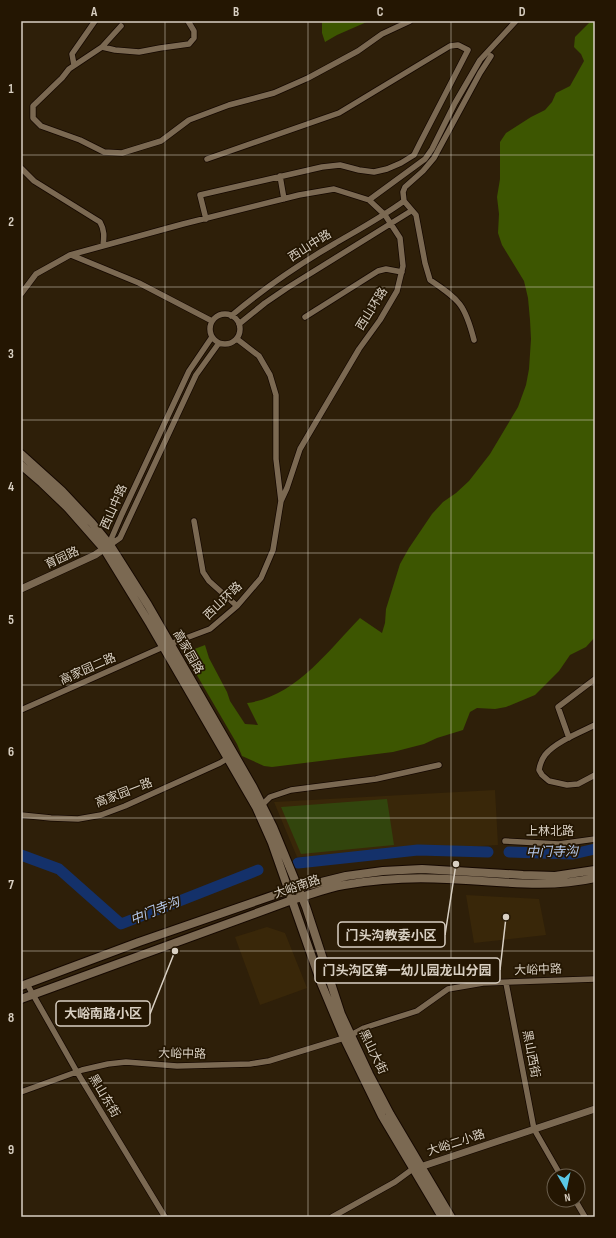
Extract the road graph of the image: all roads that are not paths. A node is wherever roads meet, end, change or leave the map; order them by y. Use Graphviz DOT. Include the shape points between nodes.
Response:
graph roads {
  1 [pos="95,21"];
  2 [pos="188,21"];
  3 [pos="410,21"];
  4 [pos="516,21"];
  5 [pos="121,26"];
  6 [pos="102,47"];
  7 [pos="491,56"];
  8 [pos="74,65"];
  9 [pos="207,159"];
  10 [pos="21,168"];
  11 [pos="280,176"];
  12 [pos="284,199"];
  13 [pos="369,200"];
  14 [pos="404,201"];
  15 [pos="412,211"];
  16 [pos="385,215"];
  17 [pos="206,219"];
  18 [pos="391,224"];
  19 [pos="103,246"];
  20 [pos="70,255"];
  21 [pos="402,272"];
  22 [pos="21,294"];
  23 [pos="231,316"];
  24 [pos="305,317"];
  25 [pos="212,321"];
  26 [pos="239,324"];
  27 [pos="212,337"];
  28 [pos="237,339"];
  29 [pos="474,340"];
  30 [pos="219,343"];
  31 [pos="21,454"];
  32 [pos="21,465"];
  33 [pos="281,501"];
  34 [pos="194,521"];
  35 [pos="107,547"];
  36 [pos="21,589"];
  37 [pos="237,606"];
  38 [pos="166,646"];
  39 [pos="595,680"];
  40 [pos="21,710"];
  41 [pos="595,725"];
  42 [pos="569,738"];
  43 [pos="228,758"];
  44 [pos="439,765"];
  45 [pos="595,775"];
  46 [pos="263,804"];
  47 [pos="21,816"];
  48 [pos="595,839"];
  49 [pos="505,841"];
  50 [pos="595,870"];
  51 [pos="595,878"];
  52 [pos="297,887"];
  53 [pos="289,890"];
  54 [pos="301,897"];
  55 [pos="292,900"];
  56 [pos="595,979"];
  57 [pos="506,983"];
  58 [pos="24,985"];
  59 [pos="32,995"];
  60 [pos="21,999"];
  61 [pos="347,1037"];
  62 [pos="77,1072"];
  63 [pos="21,1092"];
  64 [pos="595,1109"];
  65 [pos="534,1129"];
  66 [pos="418,1167"];
  67 [pos="556,1168"];
  68 [pos="580,1208"];
  69 [pos="165,1217"];
  70 [pos="332,1217"];
  71 [pos="442,1217"];
  72 [pos="451,1217"];
  73 [pos="585,1217"];
  1 -- 8 [label="street" via="72,54"];
  2 -- 6 [label="street" via="194,31 194,38 189,44 139,52"];
  3 -- 8 [label="street" via="382,34 308,78 274,93 229,105 189,120 161,141 122,153 104,152 41,126 33,118 33,106"];
  4 -- 13 [label="street" via="480,60 425,159"];
  5 -- 6 [label="street"];
  6 -- 8 [label="street"];
  7 -- 14 [label="street" via="434,158 405,187"];
  9 -- 11 [label="street" via="339,114 450,46 458,45 468,50 414,155 374,172 340,165 322,166"];
  10 -- 19 [label="street" via="34,180 100,222 105,234"];
  11 -- 12 [label="street"];
  11 -- 17 [label="street" via="200,195"];
  12 -- 13 [label="street, 西山环路" via="334,189"];
  12 -- 17 [label="street, 西山环路"];
  13 -- 16 [label="street, 西山环路"];
  14 -- 15 [label="street"];
  14 -- 16 [label="street, 西山中路"];
  15 -- 18 [label="street, 西山中路"];
  15 -- 29 [label="street" via="416,215 430,280 449,292 464,308"];
  16 -- 18 [label="street, 西山环路"];
  16 -- 23 [label="street, 西山中路" via="278,280"];
  17 -- 19 [label="street, 西山环路"];
  18 -- 21 [label="street, 西山环路" via="400,238"];
  18 -- 26 [label="street, 西山中路" via="287,288"];
  19 -- 20 [label="street, 西山环路"];
  20 -- 22 [label="street, 西山环路" via="36,274"];
  20 -- 25 [label="street" via="139,283"];
  21 -- 24 [label="street" via="386,269 378,271"];
  21 -- 33 [label="street, 西山环路" via="397,291 300,449"];
  23 -- 25 [label="street" via="218,316"];
  23 -- 26 [label="street"];
  25 -- 27 [label="street"];
  26 -- 28 [label="street"];
  27 -- 30 [label="street"];
  27 -- 35 [label="street, 西山中路" via="189,371"];
  28 -- 30 [label="street" via="230,344"];
  28 -- 33 [label="street" via="259,356 270,376 276,395 276,459"];
  30 -- 35 [label="street, 西山中路" via="196,375 120,538"];
  31 -- 35 [label="main road, 高家园路" via="62,491 92,523"];
  32 -- 35 [label="main road, 高家园路"];
  33 -- 37 [label="street, 西山环路" via="273,550 260,578"];
  34 -- 37 [label="street" via="203,572 209,581"];
  35 -- 36 [label="street, 育园路"];
  35 -- 38 [label="main road, 高家园路" via="148,604"];
  37 -- 38 [label="street, 西山环路" via="210,629"];
  38 -- 40 [label="street, 高家园二路"];
  38 -- 43 [label="main road, 高家园路"];
  38 -- 46 [label="main road, 高家园路"];
  39 -- 42 [label="street" via="558,707"];
  41 -- 42 [label="street"];
  42 -- 45 [label="street" via="546,753 539,770 542,775 549,781 567,785 578,784"];
  43 -- 47 [label="street, 高家园一路" via="220,764 101,815 78,819"];
  43 -- 53 [label="main road, 高家园路" via="256,807"];
  44 -- 46 [label="street" via="376,779 291,790 270,797"];
  46 -- 52 [label="main road, 高家园路"];
  48 -- 49 [label="street, 上林北路" via="559,844"];
  50 -- 52 [label="main road, 大峪南路" via="555,876 422,869 383,870"];
  51 -- 54 [label="main road, 大峪南路" via="549,884 445,878 374,881 344,885"];
  52 -- 53 [label="main road, 大峪南路"];
  52 -- 54 [label="main road, 黑山大街"];
  53 -- 55 [label="main road, 黑山大街"];
  53 -- 58 [label="main road, 大峪南路"];
  54 -- 55 [label="main road, 大峪南路"];
  54 -- 61 [label="main road, 黑山大街" via="330,977"];
  55 -- 59 [label="main road, 大峪南路"];
  55 -- 61 [label="main road, 黑山大街" via="321,983"];
  56 -- 57 [label="street, 大峪中路"];
  57 -- 61 [label="street, 大峪中路" via="483,983 448,989 417,1011 373,1024"];
  57 -- 65 [label="street, 黑山西街"];
  58 -- 59 [label="street, 黑山东街"];
  59 -- 60 [label="main road, 大峪南路"];
  59 -- 62 [label="street, 黑山东街"];
  61 -- 62 [label="street, 大峪中路" via="269,1061 250,1064 177,1066 126,1062"];
  61 -- 66 [label="main road, 黑山大街"];
  62 -- 63 [label="street, 大峪中路"];
  62 -- 69 [label="street, 黑山东街"];
  64 -- 65 [label="street, 大峪二小路"];
  65 -- 66 [label="street, 大峪二小路"];
  65 -- 67 [label="street, 黑山西街"];
  66 -- 70 [label="street, 大峪二小路"];
  66 -- 71 [label="main road, 黑山大街"];
  66 -- 72 [label="main road, 黑山大街"];
  68 -- 73 [label="street"];
}
